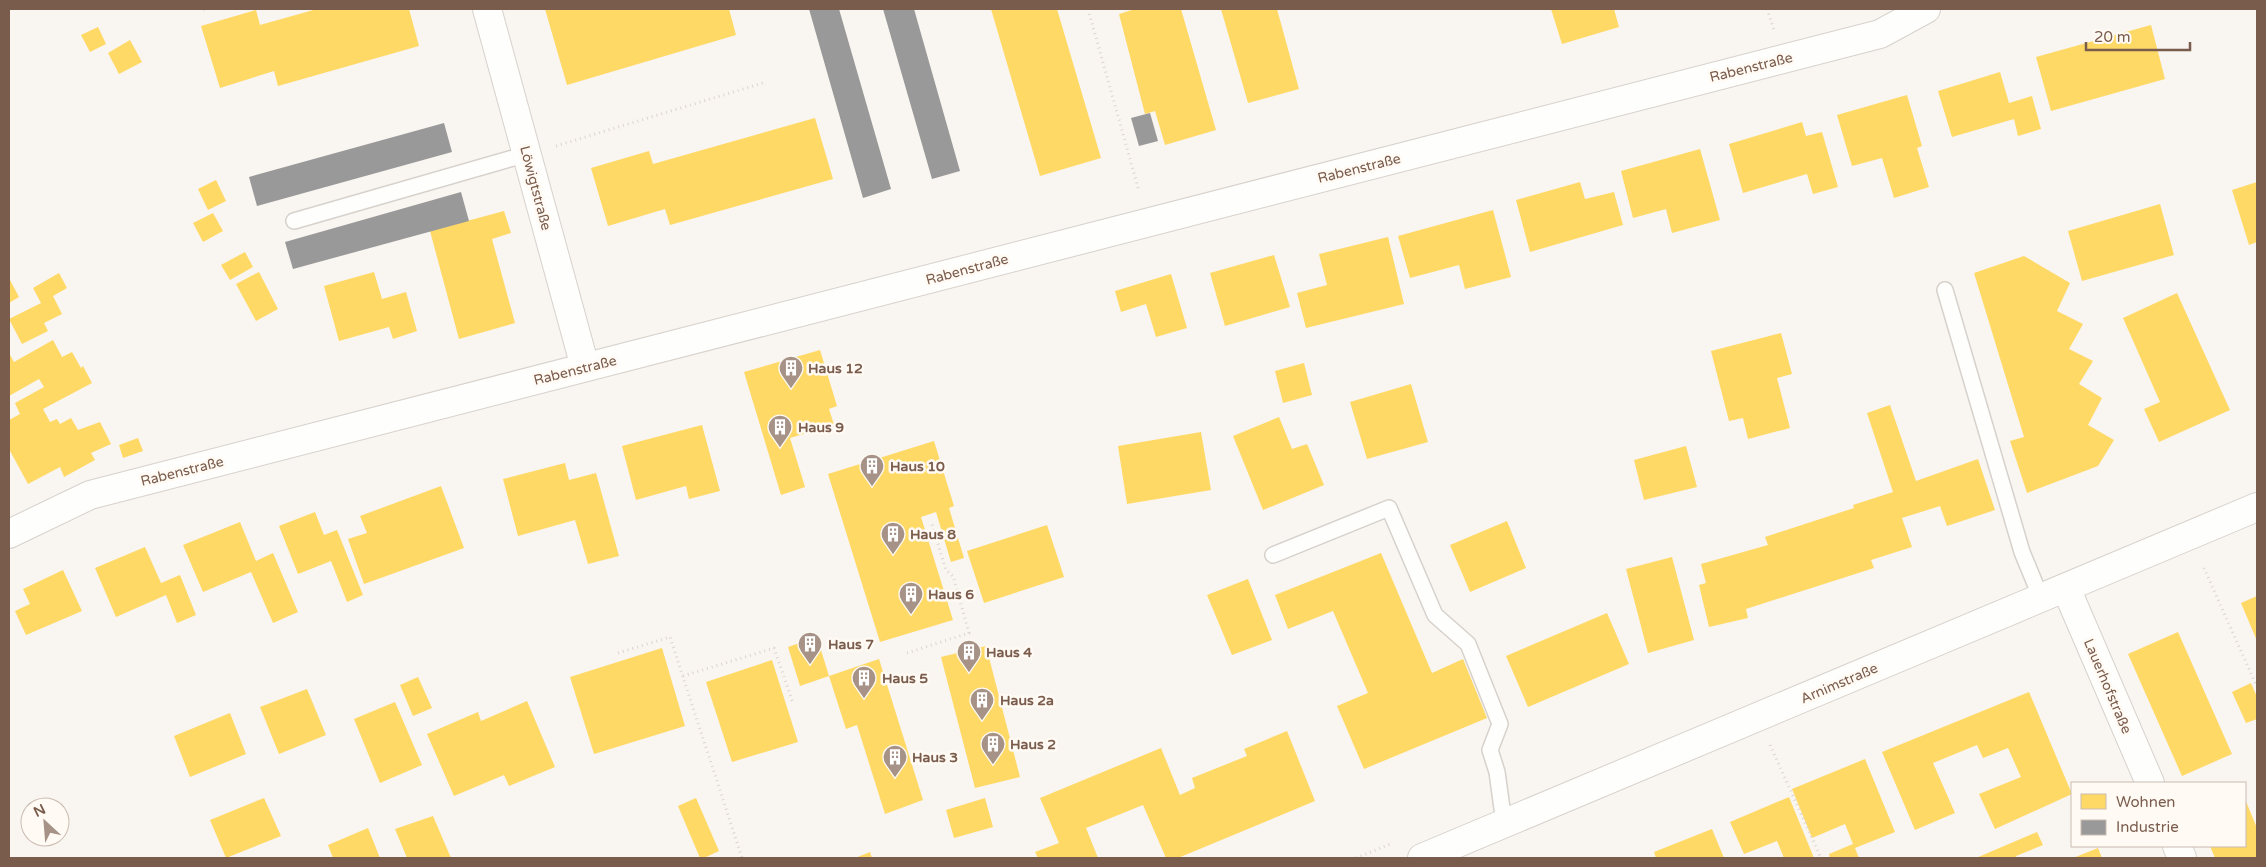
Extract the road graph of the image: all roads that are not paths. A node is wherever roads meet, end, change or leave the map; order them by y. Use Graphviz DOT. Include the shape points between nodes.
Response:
graph roads {
  1 [pos="487,9"];
  2 [pos="1926,9"];
  3 [pos="527,154"];
  4 [pos="294,221"];
  5 [pos="1945,290"];
  6 [pos="585,367"];
  7 [pos="2257,507"];
  8 [pos="9,534"];
  9 [pos="1273,555"];
  10 [pos="2053,593"];
  11 [pos="2149,782"];
  12 [pos="1504,823"];
  13 [pos="1422,858"];
  1 -- 3 [label="street, Löwigtstraße"];
  2 -- 6 [label="street, Rabenstraße" via="1880,34"];
  3 -- 4 [label="lane"];
  3 -- 6 [label="street, Löwigtstraße"];
  5 -- 10 [label="lane" via="2022,552"];
  6 -- 8 [label="street, Rabenstraße" via="90,494"];
  7 -- 10 [label="street, Arnimstraße"];
  9 -- 12 [label="lane" via="1389,508 1435,615 1468,644 1500,724 1490,750 1497,772"];
  10 -- 11 [label="street, Lauerhofstraße"];
  10 -- 12 [label="street, Arnimstraße"];
  12 -- 13 [label="street, Arnimstraße"];
}
